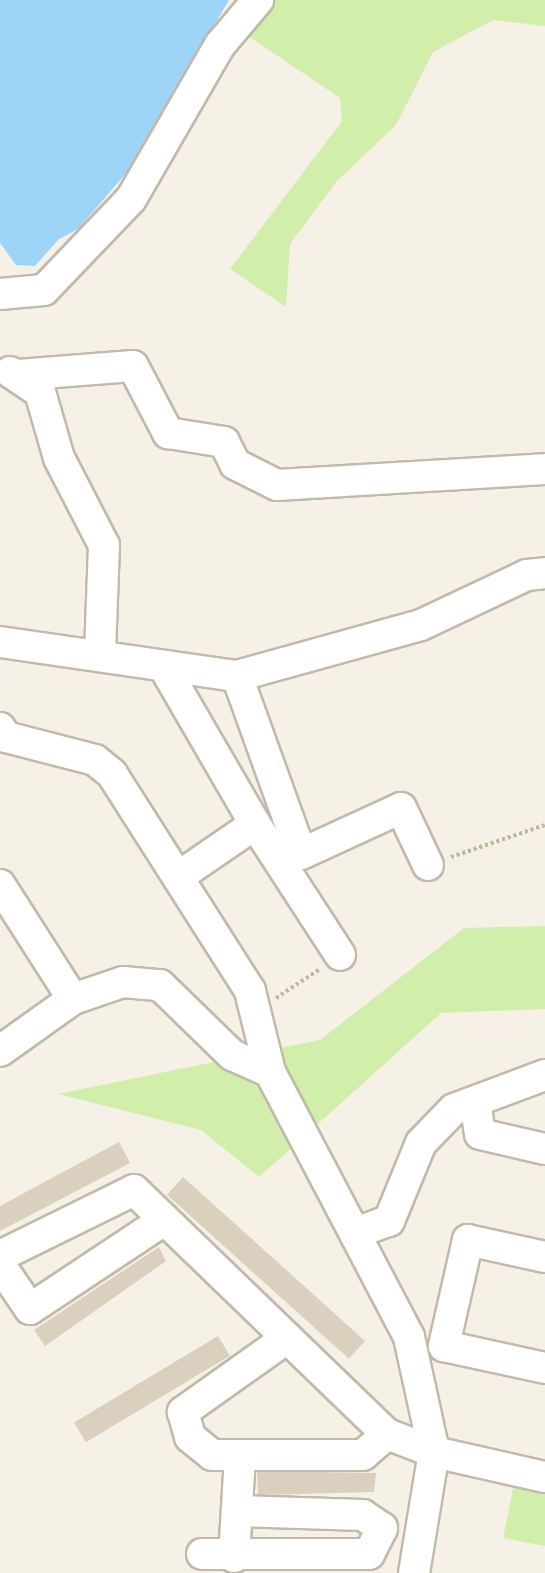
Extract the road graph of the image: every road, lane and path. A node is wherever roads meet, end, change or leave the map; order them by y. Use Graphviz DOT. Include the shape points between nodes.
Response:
graph roads {
  1 [pos="258,0"];
  2 [pos="0,294"];
  3 [pos="9,372"];
  4 [pos="545,469"];
  5 [pos="545,573"];
  6 [pos="0,642"];
  7 [pos="100,653"];
  8 [pos="164,668"];
  9 [pos="237,676"];
  10 [pos="2,735"];
  11 [pos="255,824"];
  12 [pos="545,825"];
  13 [pos="428,865"];
  14 [pos="178,877"];
  15 [pos="0,885"];
  16 [pos="340,955"];
  17 [pos="73,999"];
  18 [pos="256,1012"];
  19 [pos="0,1051"];
  20 [pos="270,1072"];
  21 [pos="545,1075"];
  22 [pos="475,1102"];
  23 [pos="545,1149"];
  24 [pos="164,1220"];
  25 [pos="358,1232"];
  26 [pos="0,1256"];
  27 [pos="545,1257"];
  28 [pos="0,1265"];
  29 [pos="287,1338"];
  30 [pos="545,1368"];
  31 [pos="387,1434"];
  32 [pos="434,1452"];
  33 [pos="240,1455"];
  34 [pos="545,1477"];
  35 [pos="237,1511"];
  36 [pos="202,1554"];
  37 [pos="234,1557"];
  38 [pos="414,1573"];
  1 -- 2 [label="street" via="220,45 131,199 44,290"];
  3 -- 4 [label="street" via="133,366 168,433 224,442 235,464 277,485"];
  3 -- 7 [label="street" via="40,392 68,480 94,517 104,545"];
  5 -- 9 [label="street" via="526,575 421,626"];
  6 -- 7 [label="street"];
  7 -- 8 [label="street"];
  8 -- 9 [label="street"];
  8 -- 11 [label="street"];
  9 -- 13 [label="street" via="301,854 400,808"];
  10 -- 14 [label="street" via="95,760 112,774"];
  11 -- 14 [label="street"];
  11 -- 16 [label="street"];
  12 -- 13 [label="path"];
  14 -- 18 [label="street" via="250,991"];
  15 -- 17 [label="street"];
  16 -- 18 [label="path"];
  17 -- 19 [label="street"];
  17 -- 20 [label="street" via="123,982 160,985 232,1055"];
  18 -- 20 [label="street"];
  20 -- 25 [label="street"];
  21 -- 22 [label="street"];
  22 -- 23 [label="street" via="480,1134"];
  22 -- 25 [label="street" via="454,1109 421,1143 388,1221"];
  24 -- 26 [label="street" via="134,1190"];
  24 -- 28 [label="street" via="30,1309"];
  24 -- 29 [label="street"];
  25 -- 32 [label="street" via="409,1337"];
  27 -- 30 [label="street" via="468,1240 444,1346"];
  29 -- 31 [label="street"];
  29 -- 33 [label="street" via="183,1412 190,1437 212,1455"];
  31 -- 32 [label="street"];
  31 -- 33 [label="street" via="363,1455"];
  32 -- 34 [label="street"];
  32 -- 38 [label="street"];
  33 -- 35 [label="street"];
  35 -- 37 [label="street"];
  35 -- 37 [label="street" via="363,1515 382,1528 369,1554"];
  36 -- 37 [label="street"];
}
